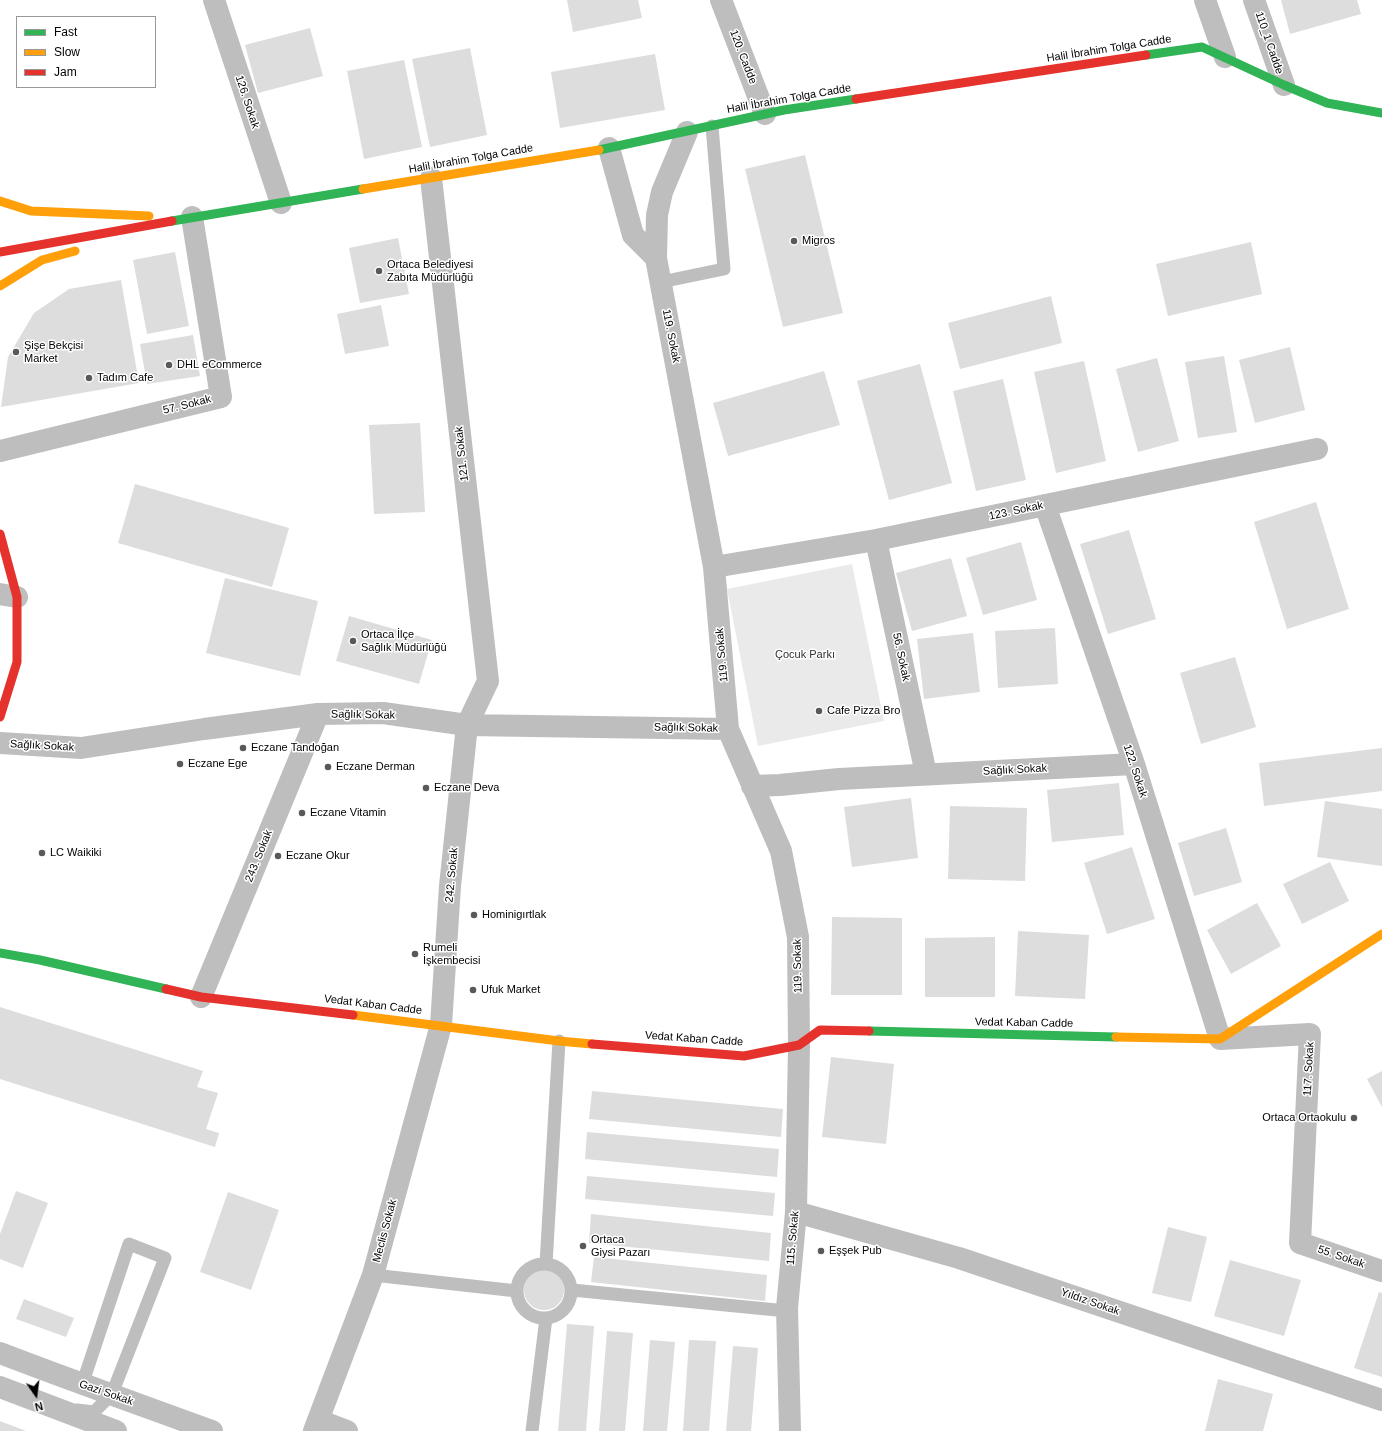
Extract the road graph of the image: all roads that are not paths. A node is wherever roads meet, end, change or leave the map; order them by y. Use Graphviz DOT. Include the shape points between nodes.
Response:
graph roads {
  1 [pos="214,0"];
  2 [pos="721,0"];
  3 [pos="1205,0"];
  4 [pos="1254,0"];
  5 [pos="1225,57"];
  6 [pos="1284,86"];
  7 [pos="1382,113"];
  8 [pos="765,114"];
  9 [pos="712,126"];
  10 [pos="687,132"];
  11 [pos="609,148"];
  12 [pos="431,178"];
  13 [pos="0,202"];
  14 [pos="281,203"];
  15 [pos="192,217"];
  16 [pos="102,243"];
  17 [pos="87,247"];
  18 [pos="0,252"];
  19 [pos="656,258"];
  20 [pos="661,282"];
  21 [pos="0,286"];
  22 [pos="1317,449"];
  23 [pos="0,451"];
  24 [pos="1045,505"];
  25 [pos="0,534"];
  26 [pos="876,540"];
  27 [pos="714,567"];
  28 [pos="9,596"];
  29 [pos="318,714"];
  30 [pos="0,717"];
  31 [pos="468,725"];
  32 [pos="728,729"];
  33 [pos="0,743"];
  34 [pos="1134,764"];
  35 [pos="926,774"];
  36 [pos="752,786"];
  37 [pos="1382,934"];
  38 [pos="0,952"];
  39 [pos="201,997"];
  40 [pos="441,1025"];
  41 [pos="1220,1039"];
  42 [pos="559,1041"];
  43 [pos="800,1045"];
  44 [pos="796,1212"];
  45 [pos="1300,1243"];
  46 [pos="546,1264"];
  47 [pos="1382,1271"];
  48 [pos="373,1275"];
  49 [pos="572,1290"];
  50 [pos="518,1291"];
  51 [pos="787,1311"];
  52 [pos="546,1318"];
  53 [pos="0,1353"];
  54 [pos="82,1385"];
  55 [pos="0,1388"];
  56 [pos="112,1394"];
  57 [pos="1382,1400"];
  58 [pos="52,1407"];
  59 [pos="316,1426"];
  60 [pos="116,1431"];
  61 [pos="212,1431"];
  62 [pos="346,1431"];
  63 [pos="532,1431"];
  64 [pos="790,1431"];
  1 -- 14 [label="street, 126. Sokak"];
  2 -- 8 [label="street, 120. Cadde"];
  3 -- 5 [label="street"];
  4 -- 6 [label="street, 110_1 Cadde"];
  5 -- 6 [label="street, Halil İbrahim Tolga Cadde"];
  5 -- 8 [label="street, Halil İbrahim Tolga Cadde" via="1202,47"];
  6 -- 7 [label="street, Halil İbrahim Tolga Cadde" via="1327,103"];
  8 -- 9 [label="street, Halil İbrahim Tolga Cadde"];
  9 -- 10 [label="street, Halil İbrahim Tolga Cadde"];
  9 -- 20 [label="lane" via="724,269"];
  10 -- 11 [label="street, Halil İbrahim Tolga Cadde"];
  10 -- 19 [label="street, 119. Sokak" via="662,192 657,215"];
  11 -- 12 [label="street, Halil İbrahim Tolga Cadde"];
  11 -- 19 [label="street" via="633,235"];
  12 -- 14 [label="street, Halil İbrahim Tolga Cadde"];
  12 -- 31 [label="street, 121. Sokak" via="488,681"];
  13 -- 15 [label="street" via="31,211"];
  14 -- 15 [label="street, Halil İbrahim Tolga Cadde"];
  15 -- 16 [label="street"];
  15 -- 18 [label="street"];
  15 -- 23 [label="street, 57. Sokak" via="221,397"];
  17 -- 21 [label="street" via="42,260"];
  19 -- 20 [label="street, 119. Sokak"];
  20 -- 27 [label="street, 119. Sokak"];
  22 -- 24 [label="street, 123. Sokak"];
  24 -- 26 [label="street, 123. Sokak"];
  24 -- 34 [label="street, 122. Sokak"];
  25 -- 28 [label="street"];
  26 -- 27 [label="street, 123. Sokak"];
  26 -- 35 [label="street, 56. Sokak"];
  27 -- 32 [label="street, 119. Sokak"];
  28 -- 30 [label="street" via="17,662"];
  29 -- 31 [label="street, Sağlık Sokak" via="383,713"];
  29 -- 33 [label="street, Sağlık Sokak" via="81,748"];
  29 -- 39 [label="street, 243. Sokak"];
  31 -- 32 [label="street, Sağlık Sokak"];
  31 -- 40 [label="street, 242. Sokak" via="450,886"];
  32 -- 36 [label="street, 119. Sokak"];
  34 -- 35 [label="street, Sağlık Sokak"];
  34 -- 41 [label="street, 122. Sokak"];
  35 -- 36 [label="street, Sağlık Sokak"];
  36 -- 43 [label="street, 119. Sokak" via="781,851 798,937"];
  37 -- 41 [label="street"];
  38 -- 39 [label="street, Vedat Kaban Cadde"];
  39 -- 40 [label="street, Vedat Kaban Cadde"];
  40 -- 42 [label="street, Vedat Kaban Cadde"];
  40 -- 48 [label="street, Meclis Sokak"];
  41 -- 43 [label="street, Vedat Kaban Cadde" via="820,1030"];
  41 -- 45 [label="street, 117. Sokak" via="1310,1034"];
  42 -- 43 [label="street, Vedat Kaban Cadde" via="744,1056"];
  42 -- 46 [label="lane"];
  43 -- 44 [label="street, 115. Sokak"];
  44 -- 51 [label="street, 115. Sokak"];
  44 -- 57 [label="street, Yıldız Sokak" via="959,1258"];
  45 -- 47 [label="street, 55. Sokak"];
  46 -- 49 [label="lane" via="561,1270 570,1282"];
  46 -- 50 [label="lane" via="530,1268 523,1274"];
  48 -- 50 [label="lane"];
  48 -- 59 [label="street, Meclis Sokak"];
  49 -- 51 [label="lane"];
  49 -- 52 [label="lane" via="567,1306 554,1316"];
  50 -- 52 [label="lane" via="518,1300 526,1310 537,1317"];
  51 -- 64 [label="street, 115. Sokak"];
  52 -- 63 [label="lane"];
  53 -- 54 [label="street, Gazi Sokak"];
  54 -- 56 [label="street, Gazi Sokak"];
  54 -- 56 [label="lane" via="129,1244 165,1258"];
  55 -- 58 [label="street"];
  56 -- 58 [label="lane" via="94,1412"];
  56 -- 61 [label="street, Gazi Sokak"];
  58 -- 60 [label="street"];
  59 -- 62 [label="street"];
}
